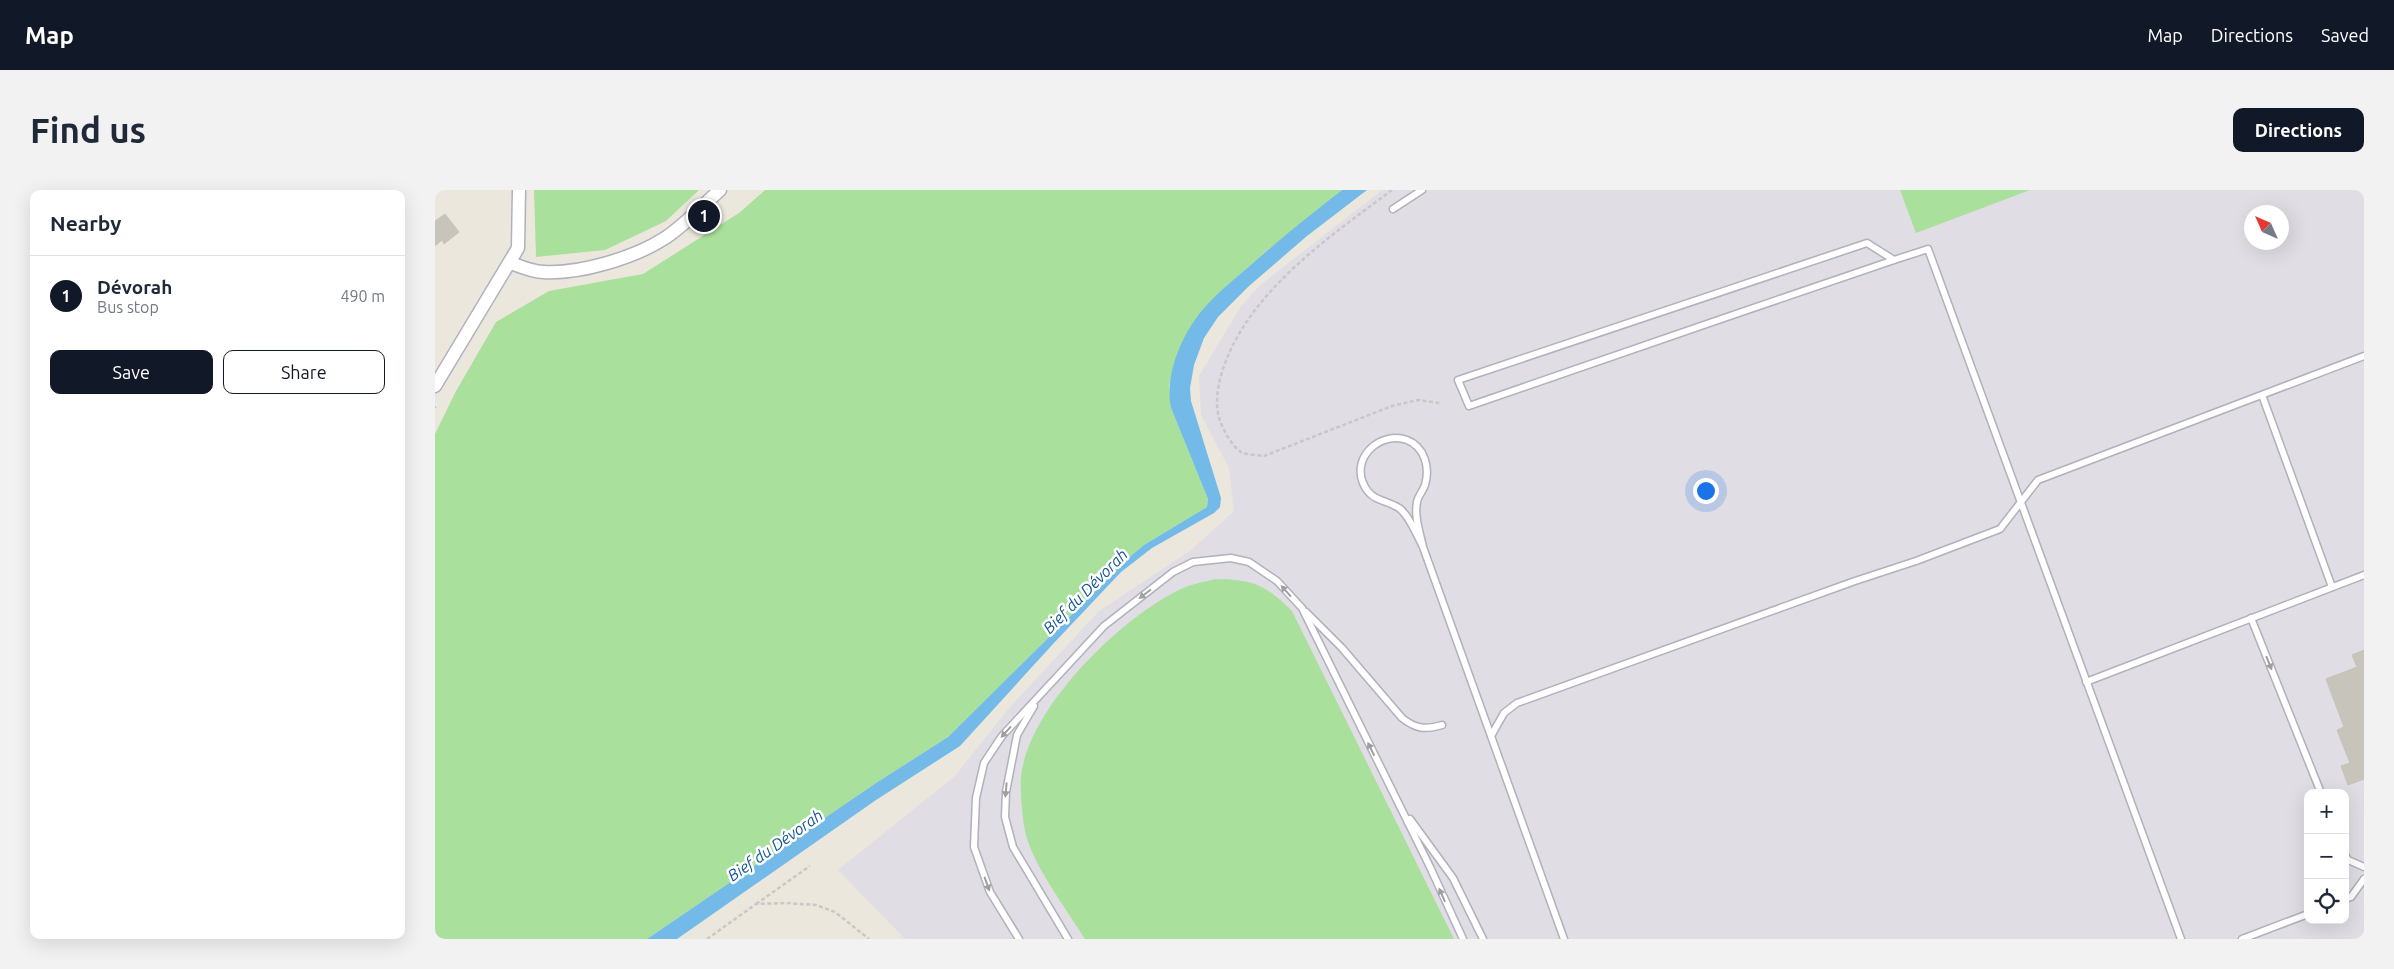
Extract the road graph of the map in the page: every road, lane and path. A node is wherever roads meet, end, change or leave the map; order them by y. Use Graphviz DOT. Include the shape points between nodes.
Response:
graph roads {
  1 [pos="519,190"];
  2 [pos="719,190"];
  3 [pos="1391,190"];
  4 [pos="1422,190"];
  5 [pos="1393,210"];
  6 [pos="1894,260"];
  7 [pos="511,263"];
  8 [pos="2364,356"];
  9 [pos="435,386"];
  10 [pos="2262,395"];
  11 [pos="1440,403"];
  12 [pos="2020,503"];
  13 [pos="1423,547"];
  14 [pos="2364,575"];
  15 [pos="2332,587"];
  16 [pos="1302,608"];
  17 [pos="2251,618"];
  18 [pos="2086,682"];
  19 [pos="1039,696"];
  20 [pos="1442,725"];
  21 [pos="1491,736"];
  22 [pos="2319,789"];
  23 [pos="1399,804"];
  24 [pos="2349,861"];
  25 [pos="810,866"];
  26 [pos="2364,867"];
  27 [pos="2364,879"];
  28 [pos="2349,898"];
  29 [pos="756,904"];
  30 [pos="2304,916"];
  31 [pos="707,939"];
  32 [pos="869,939"];
  33 [pos="1019,939"];
  34 [pos="1067,939"];
  35 [pos="1463,939"];
  36 [pos="1483,939"];
  37 [pos="1564,939"];
  38 [pos="2181,939"];
  39 [pos="2242,939"];
  1 -- 7 [label="street" via="518,248"];
  2 -- 7 [label="street" via="665,238 633,254 570,270 543,272"];
  3 -- 11 [label="path" via="1283,279 1253,310 1229,352 1219,380 1217,412 1225,433 1242,452 1264,456 1392,406 1417,400"];
  4 -- 5 [label="lane"];
  6 -- 6 [label="lane" via="1469,406 1458,380 1867,243"];
  6 -- 12 [label="lane" via="1928,249"];
  7 -- 9 [label="street" via="485,299"];
  8 -- 10 [label="lane"];
  10 -- 12 [label="lane" via="2038,480"];
  10 -- 15 [label="lane"];
  12 -- 18 [label="lane"];
  12 -- 21 [label="lane" via="2000,529 1517,703 1504,713"];
  13 -- 13 [label="lane" via="1399,508 1371,495 1363,482 1361,468 1365,456 1382,440 1407,440 1416,445 1424,456 1428,471 1417,501 1416,514"];
  13 -- 21 [label="lane"];
  14 -- 15 [label="lane"];
  15 -- 17 [label="lane"];
  16 -- 19 [label="lane, one-way" via="1277,580 1249,562 1231,558 1193,562 1173,572 1104,626"];
  16 -- 20 [label="lane" via="1342,648 1402,718 1414,727 1428,729"];
  23 -- 16 [label="lane, one-way"];
  17 -- 18 [label="lane"];
  17 -- 22 [label="lane, one-way"];
  18 -- 38 [label="lane"];
  19 -- 33 [label="lane, one-way" via="1002,736 984,763 976,798 974,847 990,892"];
  19 -- 34 [label="lane, one-way" via="1017,735 1005,792 1005,817 1013,847"];
  21 -- 37 [label="lane"];
  35 -- 23 [label="lane, one-way"];
  23 -- 36 [label="lane" via="1453,878"];
  24 -- 26 [label="lane"];
  25 -- 29 [label="path"];
  27 -- 28 [label="lane"];
  29 -- 31 [label="path"];
  29 -- 32 [label="path" via="816,905 835,912"];
  30 -- 39 [label="lane"];
}
